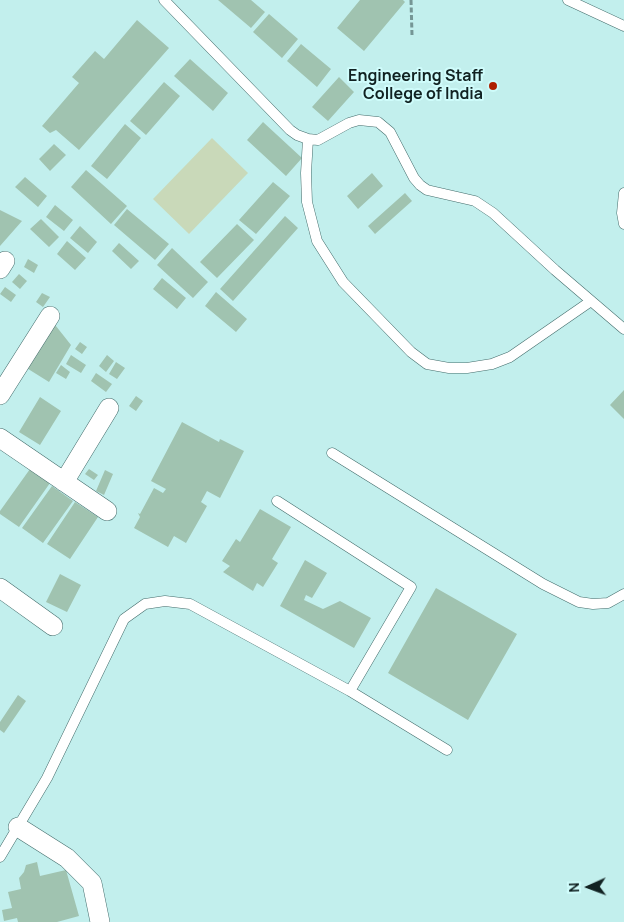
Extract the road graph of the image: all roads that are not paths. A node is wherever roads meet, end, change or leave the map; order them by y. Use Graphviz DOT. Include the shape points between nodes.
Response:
graph roads {
  1 [pos="164,0"];
  2 [pos="568,0"];
  3 [pos="624,26"];
  4 [pos="308,139"];
  5 [pos="624,193"];
  6 [pos="624,224"];
  7 [pos="591,301"];
  8 [pos="50,316"];
  9 [pos="624,329"];
  10 [pos="0,394"];
  11 [pos="109,408"];
  12 [pos="0,438"];
  13 [pos="332,453"];
  14 [pos="64,482"];
  15 [pos="277,501"];
  16 [pos="107,510"];
  17 [pos="0,588"];
  18 [pos="624,594"];
  19 [pos="53,626"];
  20 [pos="350,691"];
  21 [pos="448,750"];
  22 [pos="18,827"];
  23 [pos="0,857"];
  24 [pos="100,922"];
  1 -- 4 [label="lane" via="290,130"];
  2 -- 3 [label="lane"];
  4 -- 7 [label="lane" via="318,140 359,120 378,122 390,132 420,186 475,201 493,213"];
  4 -- 7 [label="lane" via="307,202 317,241 343,282 411,352 427,364 466,368 492,364 510,357"];
  5 -- 6 [label="lane"];
  7 -- 9 [label="lane"];
  8 -- 10 [label="street"];
  11 -- 14 [label="street"];
  12 -- 14 [label="street"];
  13 -- 18 [label="lane" via="543,584 579,602 608,603"];
  14 -- 16 [label="street"];
  15 -- 20 [label="lane" via="411,587"];
  17 -- 19 [label="street"];
  20 -- 21 [label="lane"];
  20 -- 22 [label="lane" via="190,604 165,601 145,604 124,619 47,778"];
  22 -- 23 [label="lane"];
  22 -- 24 [label="street" via="67,858 92,883"];
}
